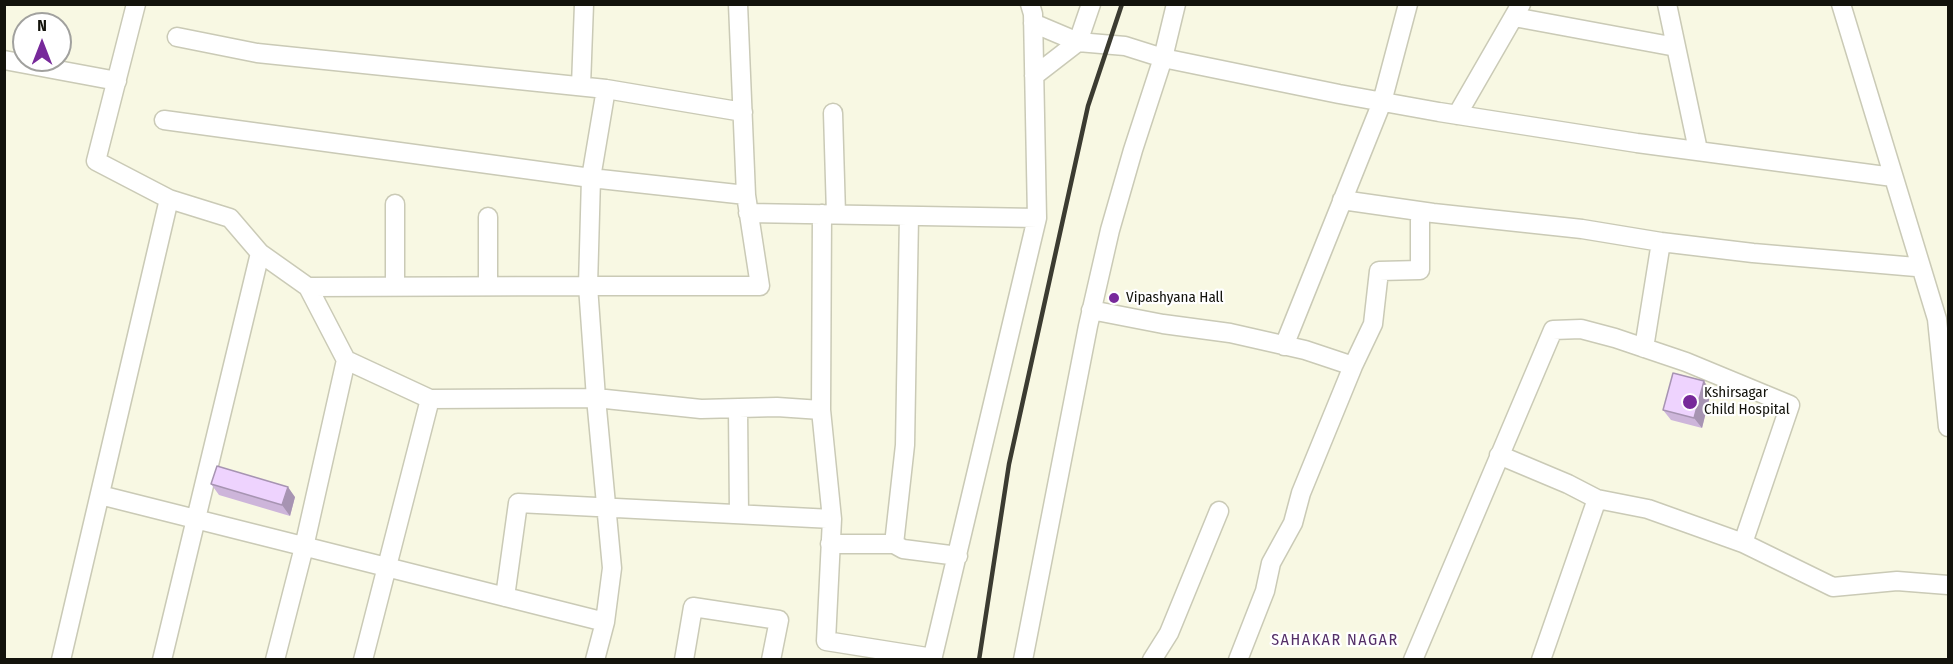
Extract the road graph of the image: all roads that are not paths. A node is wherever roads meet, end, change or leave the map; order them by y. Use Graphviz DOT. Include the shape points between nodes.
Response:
graph roads {
  1 [pos="136,4"];
  2 [pos="584,4"];
  3 [pos="738,4"];
  4 [pos="1030,4"];
  5 [pos="1091,4"];
  6 [pos="1176,4"];
  7 [pos="1408,4"];
  8 [pos="1667,4"];
  9 [pos="1841,4"];
  10 [pos="1517,11"];
  11 [pos="1034,23"];
  12 [pos="177,37"];
  13 [pos="1078,42"];
  14 [pos="1676,47"];
  15 [pos="1163,58"];
  16 [pos="4,60"];
  17 [pos="1034,76"];
  18 [pos="117,81"];
  19 [pos="581,86"];
  20 [pos="606,89"];
  21 [pos="1382,102"];
  22 [pos="743,112"];
  23 [pos="833,113"];
  24 [pos="1457,115"];
  25 [pos="164,120"];
  26 [pos="1698,150"];
  27 [pos="1893,177"];
  28 [pos="591,178"];
  29 [pos="169,199"];
  30 [pos="1342,200"];
  31 [pos="395,204"];
  32 [pos="747,204"];
  33 [pos="1420,212"];
  34 [pos="829,214"];
  35 [pos="909,216"];
  36 [pos="488,217"];
  37 [pos="1037,218"];
  38 [pos="1661,242"];
  39 [pos="260,253"];
  40 [pos="1920,266"];
  41 [pos="395,286"];
  42 [pos="488,286"];
  43 [pos="588,286"];
  44 [pos="308,287"];
  45 [pos="1091,310"];
  46 [pos="1284,345"];
  47 [pos="1644,348"];
  48 [pos="346,360"];
  49 [pos="1353,366"];
  50 [pos="596,398"];
  51 [pos="430,399"];
  52 [pos="738,409"];
  53 [pos="821,410"];
  54 [pos="1948,427"];
  55 [pos="1499,455"];
  56 [pos="100,495"];
  57 [pos="1597,499"];
  58 [pos="607,507"];
  59 [pos="1219,511"];
  60 [pos="739,514"];
  61 [pos="832,519"];
  62 [pos="197,520"];
  63 [pos="1743,543"];
  64 [pos="830,544"];
  65 [pos="894,544"];
  66 [pos="304,547"];
  67 [pos="958,556"];
  68 [pos="387,568"];
  69 [pos="1948,585"];
  70 [pos="505,597"];
  71 [pos="604,622"];
  72 [pos="852,653"];
  73 [pos="933,659"];
  74 [pos="61,660"];
  75 [pos="162,660"];
  76 [pos="274,660"];
  77 [pos="363,660"];
  78 [pos="595,660"];
  79 [pos="684,660"];
  80 [pos="771,660"];
  81 [pos="1023,660"];
  82 [pos="1152,660"];
  83 [pos="1238,660"];
  84 [pos="1413,660"];
  85 [pos="1541,660"];
  1 -- 18 [label="street"];
  2 -- 19 [label="street"];
  3 -- 22 [label="street"];
  4 -- 11 [label="street"];
  5 -- 13 [label="street"];
  6 -- 15 [label="street"];
  7 -- 21 [label="street"];
  8 -- 14 [label="street"];
  9 -- 27 [label="street"];
  10 -- 14 [label="street"];
  10 -- 24 [label="street"];
  11 -- 13 [label="street"];
  11 -- 17 [label="street"];
  12 -- 19 [label="street" via="257,53"];
  13 -- 15 [label="street" via="1125,46"];
  13 -- 17 [label="street"];
  14 -- 26 [label="street"];
  15 -- 21 [label="street"];
  15 -- 45 [label="street" via="1110,230"];
  16 -- 18 [label="street"];
  17 -- 37 [label="street"];
  18 -- 29 [label="street" via="96,161"];
  19 -- 20 [label="street"];
  20 -- 22 [label="street"];
  20 -- 28 [label="street"];
  21 -- 24 [label="street"];
  21 -- 30 [label="street"];
  22 -- 32 [label="street"];
  23 -- 34 [label="street"];
  24 -- 26 [label="street"];
  25 -- 28 [label="street"];
  26 -- 27 [label="street"];
  27 -- 40 [label="street"];
  28 -- 32 [label="street"];
  28 -- 43 [label="street"];
  29 -- 39 [label="street" via="230,218"];
  29 -- 56 [label="street"];
  30 -- 33 [label="street"];
  30 -- 46 [label="street"];
  31 -- 41 [label="street"];
  32 -- 34 [label="street"];
  32 -- 43 [label="street" via="760,286"];
  33 -- 38 [label="street" via="1582,229"];
  33 -- 49 [label="street" via="1420,270 1379,271 1373,324"];
  34 -- 35 [label="street"];
  34 -- 53 [label="street"];
  35 -- 37 [label="street"];
  35 -- 65 [label="street" via="905,445"];
  36 -- 42 [label="street"];
  37 -- 67 [label="street"];
  38 -- 40 [label="street"];
  38 -- 47 [label="street"];
  39 -- 44 [label="street"];
  39 -- 62 [label="street"];
  40 -- 54 [label="street" via="1937,319"];
  41 -- 42 [label="street"];
  41 -- 44 [label="street"];
  42 -- 43 [label="street"];
  43 -- 50 [label="street"];
  44 -- 48 [label="street"];
  45 -- 46 [label="street"];
  45 -- 81 [label="street"];
  46 -- 49 [label="street"];
  47 -- 55 [label="street" via="1581,329 1554,330"];
  47 -- 63 [label="street" via="1790,405"];
  48 -- 51 [label="street"];
  48 -- 66 [label="street"];
  49 -- 83 [label="street" via="1301,493 1293,523 1271,563 1265,591"];
  50 -- 51 [label="street"];
  50 -- 52 [label="street"];
  50 -- 58 [label="street"];
  51 -- 68 [label="street"];
  52 -- 53 [label="street"];
  52 -- 60 [label="street"];
  53 -- 61 [label="street"];
  55 -- 57 [label="street"];
  55 -- 84 [label="street"];
  56 -- 62 [label="street"];
  56 -- 74 [label="street"];
  57 -- 63 [label="street" via="1648,509"];
  57 -- 85 [label="street"];
  58 -- 60 [label="street"];
  58 -- 70 [label="street" via="518,503"];
  58 -- 71 [label="street" via="612,567"];
  59 -- 82 [label="street" via="1169,633"];
  60 -- 61 [label="street"];
  61 -- 64 [label="street"];
  62 -- 66 [label="street"];
  62 -- 75 [label="street"];
  63 -- 69 [label="street" via="1833,586 1897,581"];
  64 -- 65 [label="street"];
  64 -- 72 [label="street" via="826,641"];
  65 -- 67 [label="street" via="903,549"];
  66 -- 68 [label="street"];
  66 -- 76 [label="street"];
  67 -- 73 [label="street"];
  68 -- 70 [label="street"];
  68 -- 77 [label="street"];
  70 -- 71 [label="street"];
  71 -- 78 [label="street"];
  72 -- 73 [label="street"];
  79 -- 80 [label="street" via="693,607 779,620"];
}
